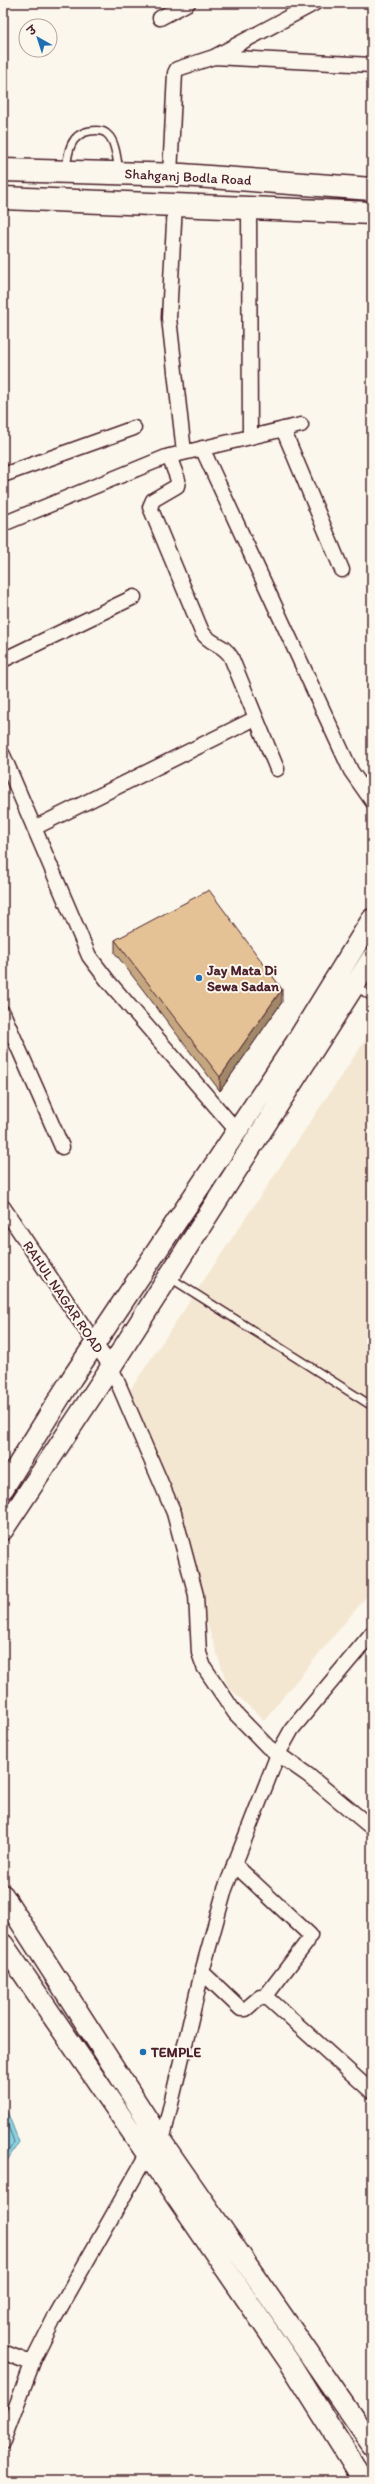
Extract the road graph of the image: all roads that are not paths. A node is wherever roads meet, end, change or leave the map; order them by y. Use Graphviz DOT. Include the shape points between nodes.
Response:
graph roads {
  1 [pos="188,3"];
  2 [pos="315,3"];
  3 [pos="160,18"];
  4 [pos="214,57"];
  5 [pos="372,65"];
  6 [pos="3,170"];
  7 [pos="66,172"];
  8 [pos="91,173"];
  9 [pos="119,174"];
  10 [pos="170,175"];
  11 [pos="372,189"];
  12 [pos="3,198"];
  13 [pos="91,201"];
  14 [pos="175,204"];
  15 [pos="249,208"];
  16 [pos="372,213"];
  17 [pos="301,425"];
  18 [pos="134,428"];
  19 [pos="283,429"];
  20 [pos="250,437"];
  21 [pos="202,448"];
  22 [pos="184,452"];
  23 [pos="169,456"];
  24 [pos="4,472"];
  25 [pos="3,524"];
  26 [pos="342,570"];
  27 [pos="134,597"];
  28 [pos="3,660"];
  29 [pos="256,718"];
  30 [pos="3,755"];
  31 [pos="278,769"];
  32 [pos="372,801"];
  33 [pos="34,828"];
  34 [pos="372,919"];
  35 [pos="372,958"];
  36 [pos="354,986"];
  37 [pos="372,997"];
  38 [pos="3,1013"];
  39 [pos="237,1131"];
  40 [pos="62,1147"];
  41 [pos="3,1207"];
  42 [pos="169,1277"];
  43 [pos="94,1346"];
  44 [pos="111,1367"];
  45 [pos="372,1406"];
  46 [pos="3,1489"];
  47 [pos="3,1530"];
  48 [pos="372,1633"];
  49 [pos="273,1751"];
  50 [pos="372,1828"];
  51 [pos="234,1864"];
  52 [pos="3,1895"];
  53 [pos="3,1944"];
  54 [pos="202,1972"];
  55 [pos="264,1997"];
  56 [pos="372,2092"];
  57 [pos="162,2142"];
  58 [pos="147,2155"];
  59 [pos="3,2352"];
  60 [pos="34,2359"];
  61 [pos="3,2442"];
  62 [pos="372,2445"];
  63 [pos="364,2479"];
  1 -- 3 [label="street"];
  2 -- 4 [label="street"];
  4 -- 5 [label="street"];
  4 -- 10 [label="street" via="181,66 174,73"];
  6 -- 7 [label="main road, Shahganj Bodla Road"];
  7 -- 8 [label="main road, Shahganj Bodla Road"];
  7 -- 9 [label="lane" via="68,155 75,138 84,132 101,131 109,135"];
  8 -- 9 [label="main road, Shahganj Bodla Road"];
  8 -- 13 [label="main road"];
  9 -- 10 [label="main road, Shahganj Bodla Road"];
  10 -- 11 [label="main road, Shahganj Bodla Road"];
  12 -- 13 [label="main road, Shahganj Bodla Road"];
  13 -- 14 [label="main road, Shahganj Bodla Road"];
  14 -- 15 [label="main road, Shahganj Bodla Road"];
  14 -- 22 [label="street" via="169,318"];
  15 -- 16 [label="main road, Shahganj Bodla Road"];
  15 -- 20 [label="street"];
  17 -- 19 [label="street"];
  18 -- 24 [label="street"];
  19 -- 20 [label="street"];
  19 -- 26 [label="street"];
  20 -- 21 [label="street"];
  21 -- 22 [label="street"];
  21 -- 32 [label="street" via="350,771"];
  22 -- 23 [label="street"];
  23 -- 25 [label="street"];
  23 -- 29 [label="street" via="178,480 177,486 153,500 150,507 202,632 208,641 221,645 228,651"];
  27 -- 28 [label="street"];
  29 -- 31 [label="street"];
  29 -- 33 [label="street"];
  30 -- 33 [label="street"];
  33 -- 39 [label="street" via="89,956 97,968"];
  34 -- 39 [label="main road" via="295,1044"];
  35 -- 36 [label="main road"];
  36 -- 37 [label="lane"];
  36 -- 42 [label="main road"];
  38 -- 40 [label="street"];
  39 -- 43 [label="main road"];
  41 -- 43 [label="street, RAHUL NAGAR ROAD"];
  42 -- 44 [label="main road"];
  42 -- 45 [label="lane"];
  43 -- 44 [label="street, RAHUL NAGAR ROAD"];
  43 -- 46 [label="main road"];
  44 -- 47 [label="main road"];
  44 -- 49 [label="street, RAHUL NAGAR ROAD" via="174,1513 196,1595 199,1653 204,1666 235,1713"];
  48 -- 49 [label="street"];
  49 -- 50 [label="street, RAHUL NAGAR ROAD" via="308,1775"];
  49 -- 51 [label="street"];
  51 -- 54 [label="street"];
  51 -- 55 [label="street" via="310,1935"];
  52 -- 57 [label="main road"];
  53 -- 58 [label="main road"];
  54 -- 55 [label="street" via="241,2009 246,2009 260,1997"];
  54 -- 57 [label="street"];
  55 -- 56 [label="street"];
  57 -- 58 [label="street"];
  57 -- 62 [label="main road"];
  58 -- 60 [label="street"];
  58 -- 63 [label="main road" via="290,2363"];
  59 -- 60 [label="street" via="28,2362"];
  60 -- 61 [label="street"];
}
